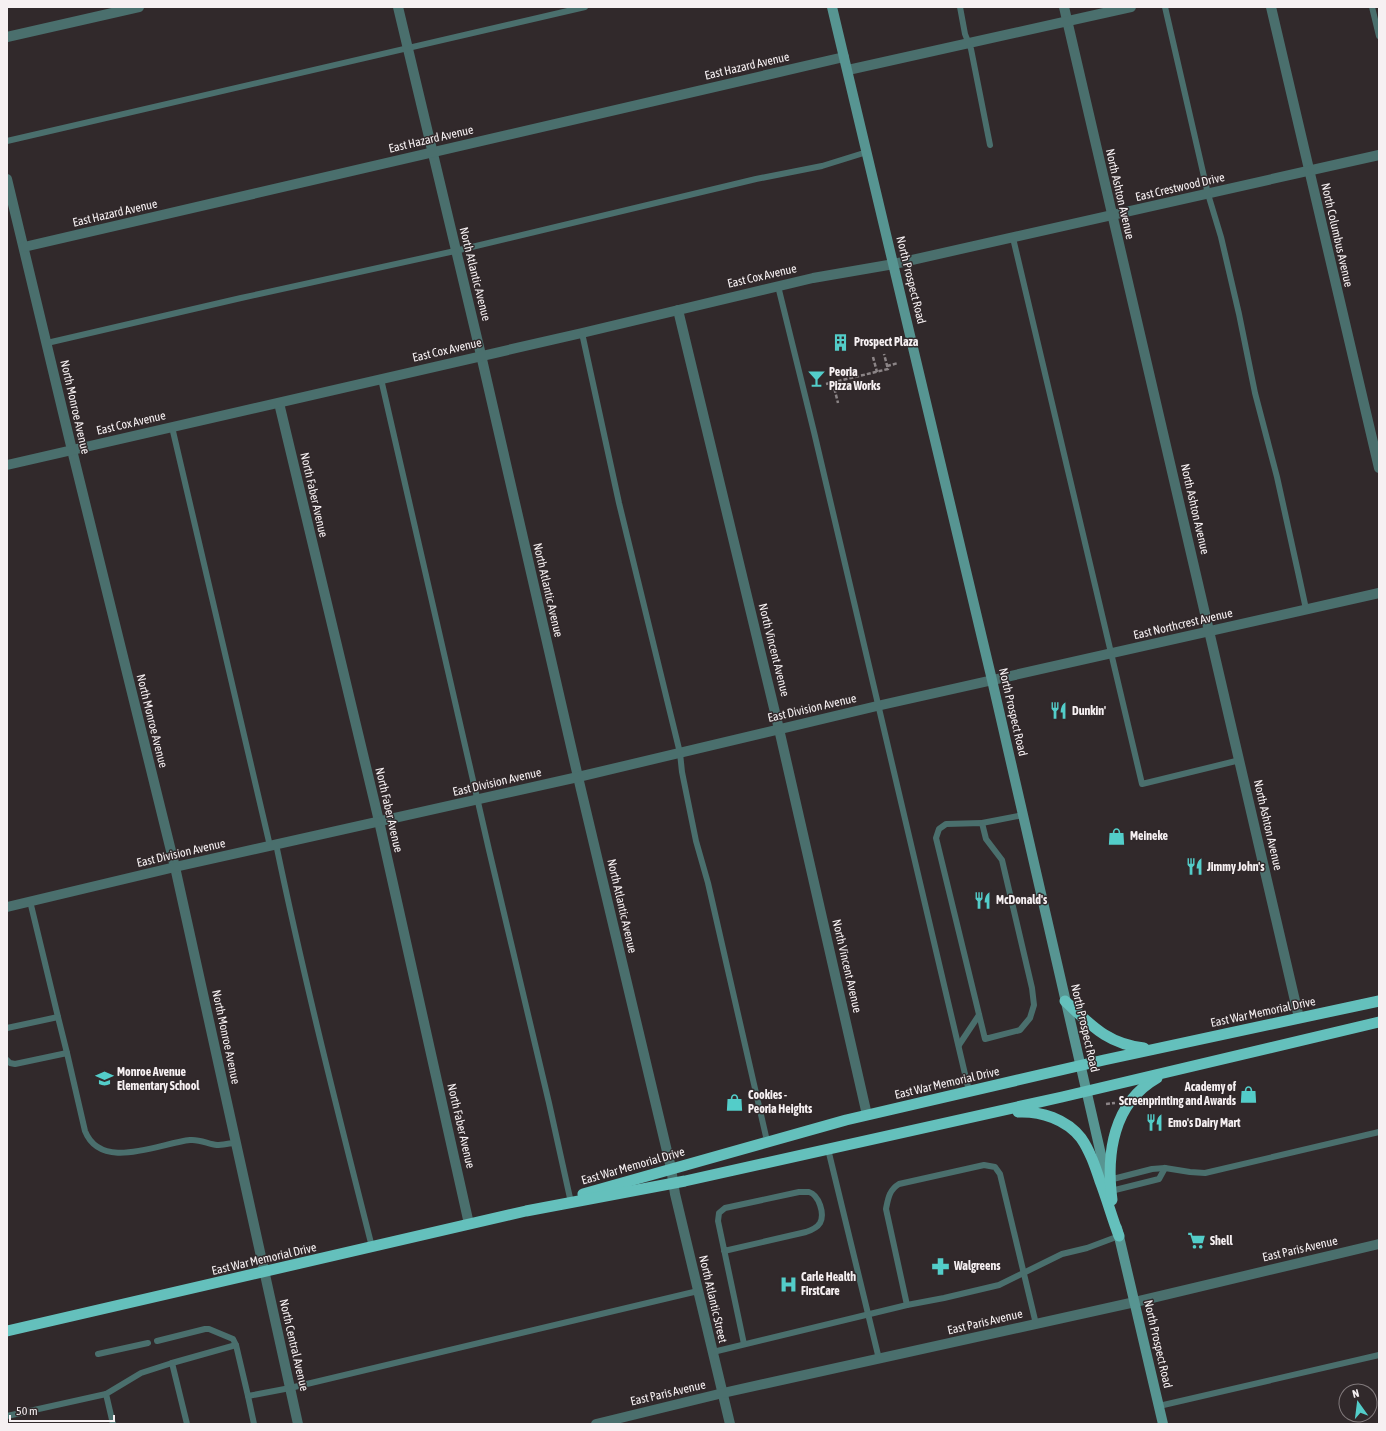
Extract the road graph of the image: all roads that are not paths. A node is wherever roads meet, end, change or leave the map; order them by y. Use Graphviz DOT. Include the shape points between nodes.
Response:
graph roads {
  1 [pos="139,7"];
  2 [pos="398,7"];
  3 [pos="585,7"];
  4 [pos="832,7"];
  5 [pos="960,7"];
  6 [pos="1064,7"];
  7 [pos="1131,7"];
  8 [pos="1165,7"];
  9 [pos="1271,7"];
  10 [pos="1372,7"];
  11 [pos="1067,22"];
  12 [pos="1379,36"];
  13 [pos="7,37"];
  14 [pos="968,44"];
  15 [pos="408,49"];
  16 [pos="844,57"];
  17 [pos="848,70"];
  18 [pos="7,140"];
  19 [pos="990,145"];
  20 [pos="867,152"];
  21 [pos="432,153"];
  22 [pos="1379,155"];
  23 [pos="1309,171"];
  24 [pos="7,179"];
  25 [pos="1208,194"];
  26 [pos="1112,216"];
  27 [pos="1013,238"];
  28 [pos="24,247"];
  29 [pos="455,251"];
  30 [pos="894,264"];
  31 [pos="778,286"];
  32 [pos="678,310"];
  33 [pos="582,333"];
  34 [pos="46,343"];
  35 [pos="481,355"];
  36 [pos="381,379"];
  37 [pos="279,403"];
  38 [pos="172,427"];
  39 [pos="72,450"];
  40 [pos="7,465"];
  41 [pos="1379,468"];
  42 [pos="1379,593"];
  43 [pos="1306,609"];
  44 [pos="1210,631"];
  45 [pos="1110,653"];
  46 [pos="992,680"];
  47 [pos="878,706"];
  48 [pos="779,729"];
  49 [pos="680,753"];
  50 [pos="1240,760"];
  51 [pos="578,777"];
  52 [pos="478,799"];
  53 [pos="1023,815"];
  54 [pos="379,821"];
  55 [pos="982,823"];
  56 [pos="273,845"];
  57 [pos="175,867"];
  58 [pos="30,901"];
  59 [pos="7,907"];
  60 [pos="1065,1001"];
  61 [pos="1379,1001"];
  62 [pos="979,1015"];
  63 [pos="58,1017"];
  64 [pos="1300,1018"];
  65 [pos="1379,1022"];
  66 [pos="7,1028"];
  67 [pos="959,1045"];
  68 [pos="1153,1049"];
  69 [pos="67,1053"];
  70 [pos="7,1060"];
  71 [pos="1080,1065"];
  72 [pos="1188,1067"];
  73 [pos="969,1091"];
  74 [pos="1086,1092"];
  75 [pos="867,1115"];
  76 [pos="1379,1132"];
  77 [pos="901,1133"];
  78 [pos="767,1141"];
  79 [pos="236,1143"];
  80 [pos="828,1149"];
  81 [pos="1165,1168"];
  82 [pos="672,1177"];
  83 [pos="1108,1180"];
  84 [pos="1111,1191"];
  85 [pos="570,1198"];
  86 [pos="1113,1207"];
  87 [pos="526,1211"];
  88 [pos="469,1224"];
  89 [pos="1118,1236"];
  90 [pos="1379,1244"];
  91 [pos="372,1247"];
  92 [pos="724,1251"];
  93 [pos="264,1272"];
  94 [pos="1024,1272"];
  95 [pos="698,1291"];
  96 [pos="1135,1302"];
  97 [pos="906,1305"];
  98 [pos="868,1314"];
  99 [pos="1036,1324"];
  100 [pos="7,1331"];
  101 [pos="157,1341"];
  102 [pos="148,1343"];
  103 [pos="744,1344"];
  104 [pos="236,1345"];
  105 [pos="712,1352"];
  106 [pos="98,1354"];
  107 [pos="1379,1355"];
  108 [pos="879,1359"];
  109 [pos="172,1362"];
  110 [pos="290,1388"];
  111 [pos="106,1394"];
  112 [pos="723,1394"];
  113 [pos="248,1396"];
  114 [pos="1159,1406"];
  115 [pos="7,1416"];
  116 [pos="113,1424"];
  117 [pos="186,1424"];
  118 [pos="254,1424"];
  119 [pos="298,1424"];
  120 [pos="596,1424"];
  121 [pos="730,1424"];
  122 [pos="1163,1424"];
  1 -- 13 [label="street"];
  2 -- 15 [label="street, North Atlantic Avenue"];
  3 -- 15 [label="lane"];
  4 -- 16 [label="main road, North Prospect Road"];
  5 -- 14 [label="lane"];
  6 -- 11 [label="street, North Ashton Avenue"];
  7 -- 11 [label="street"];
  8 -- 25 [label="lane"];
  9 -- 23 [label="street, North Columbus Avenue"];
  10 -- 12 [label="lane"];
  11 -- 14 [label="street"];
  11 -- 26 [label="street, North Ashton Avenue"];
  14 -- 17 [label="street"];
  14 -- 19 [label="lane"];
  15 -- 18 [label="lane"];
  15 -- 21 [label="street, North Atlantic Avenue"];
  16 -- 17 [label="main road, North Prospect Road"];
  16 -- 21 [label="street, East Hazard Avenue"];
  17 -- 20 [label="main road, North Prospect Road"];
  20 -- 29 [label="lane" via="822,166 756,179"];
  20 -- 30 [label="main road, North Prospect Road"];
  21 -- 28 [label="street, East Hazard Avenue"];
  21 -- 29 [label="street, North Atlantic Avenue"];
  22 -- 23 [label="street, East Crestwood Drive"];
  23 -- 25 [label="street, East Crestwood Drive"];
  23 -- 41 [label="street, North Columbus Avenue"];
  24 -- 28 [label="street, North Monroe Avenue"];
  25 -- 26 [label="street, East Crestwood Drive"];
  25 -- 43 [label="lane" via="1221,237"];
  26 -- 27 [label="street, East Crestwood Drive"];
  26 -- 44 [label="street, North Ashton Avenue"];
  27 -- 30 [label="street, East Crestwood Drive"];
  27 -- 45 [label="lane"];
  28 -- 34 [label="street, North Monroe Avenue"];
  29 -- 34 [label="lane"];
  29 -- 35 [label="street, North Atlantic Avenue"];
  30 -- 31 [label="street, East Cox Avenue"];
  30 -- 46 [label="main road, North Prospect Road"];
  31 -- 32 [label="street, East Cox Avenue"];
  31 -- 47 [label="lane"];
  32 -- 33 [label="street, East Cox Avenue"];
  32 -- 48 [label="street, North Vincent Avenue"];
  33 -- 35 [label="street, East Cox Avenue"];
  33 -- 49 [label="lane" via="619,503"];
  34 -- 39 [label="street, North Monroe Avenue"];
  35 -- 36 [label="street, East Cox Avenue"];
  35 -- 51 [label="street, North Atlantic Avenue"];
  36 -- 37 [label="street, East Cox Avenue"];
  36 -- 52 [label="lane"];
  37 -- 38 [label="street, East Cox Avenue"];
  37 -- 54 [label="street, North Faber Avenue"];
  38 -- 39 [label="street, East Cox Avenue"];
  38 -- 56 [label="lane" via="243,736"];
  39 -- 40 [label="street, East Cox Avenue"];
  39 -- 57 [label="street, North Monroe Avenue"];
  42 -- 43 [label="street, East Northcrest Avenue"];
  43 -- 44 [label="street, East Northcrest Avenue"];
  44 -- 45 [label="street, East Northcrest Avenue"];
  44 -- 50 [label="street, North Ashton Avenue"];
  45 -- 46 [label="street, East Northcrest Avenue"];
  45 -- 50 [label="lane" via="1142,784"];
  46 -- 47 [label="street, East Division Avenue"];
  46 -- 53 [label="main road, North Prospect Road"];
  47 -- 48 [label="street, East Division Avenue"];
  47 -- 67 [label="lane"];
  48 -- 49 [label="street, East Division Avenue"];
  48 -- 75 [label="street, North Vincent Avenue"];
  49 -- 51 [label="street, East Division Avenue"];
  49 -- 78 [label="lane" via="696,841 708,883"];
  50 -- 64 [label="street, North Ashton Avenue"];
  51 -- 52 [label="street, East Division Avenue"];
  51 -- 82 [label="street, North Atlantic Avenue"];
  52 -- 54 [label="street, East Division Avenue"];
  52 -- 85 [label="lane"];
  53 -- 55 [label="lane"];
  53 -- 60 [label="main road, North Prospect Road"];
  54 -- 56 [label="street, East Division Avenue"];
  54 -- 88 [label="street, North Faber Avenue"];
  55 -- 62 [label="lane" via="946,824 939,829 936,838"];
  55 -- 62 [label="lane" via="986,838 1002,860 1034,1005 1030,1018 1020,1030 985,1039"];
  56 -- 57 [label="street, East Division Avenue"];
  56 -- 91 [label="lane"];
  57 -- 58 [label="street, East Division Avenue"];
  57 -- 79 [label="street, North Monroe Avenue"];
  58 -- 59 [label="street, East Division Avenue"];
  58 -- 63 [label="lane"];
  60 -- 68 [label="highway" via="1105,1036 1119,1043"];
  60 -- 71 [label="main road, North Prospect Road"];
  61 -- 64 [label="highway, East War Memorial Drive"];
  62 -- 67 [label="lane"];
  63 -- 66 [label="lane"];
  63 -- 69 [label="lane"];
  64 -- 68 [label="highway, East War Memorial Drive"];
  65 -- 72 [label="highway, East War Memorial Drive"];
  67 -- 73 [label="lane"];
  68 -- 71 [label="highway, East War Memorial Drive"];
  69 -- 70 [label="lane" via="15,1064"];
  69 -- 79 [label="lane" via="85,1131 88,1139 96,1146 121,1153 180,1141 204,1140 218,1145"];
  71 -- 73 [label="highway, East War Memorial Drive"];
  71 -- 74 [label="main road, North Prospect Road"];
  72 -- 74 [label="highway, East War Memorial Drive"];
  72 -- 83 [label="highway" via="1151,1081 1132,1098 1115,1133"];
  73 -- 75 [label="highway, East War Memorial Drive"];
  74 -- 77 [label="highway, East War Memorial Drive"];
  74 -- 83 [label="main road, North Prospect Road"];
  75 -- 78 [label="highway, East War Memorial Drive"];
  76 -- 81 [label="lane" via="1205,1173"];
  77 -- 80 [label="highway, East War Memorial Drive"];
  77 -- 89 [label="highway" via="1015,1112 1033,1112 1057,1120 1077,1135 1088,1150 1109,1204"];
  78 -- 82 [label="highway, East War Memorial Drive"];
  79 -- 93 [label="street, North Monroe Avenue"];
  80 -- 82 [label="highway, East War Memorial Drive"];
  80 -- 98 [label="lane"];
  81 -- 83 [label="lane"];
  81 -- 84 [label="lane" via="1159,1179"];
  82 -- 85 [label="highway, East War Memorial Drive"];
  82 -- 87 [label="highway, East War Memorial Drive"];
  82 -- 95 [label="street, North Atlantic Street"];
  83 -- 84 [label="highway"];
  83 -- 86 [label="main road, North Prospect Road"];
  84 -- 86 [label="highway"];
  85 -- 87 [label="highway, East War Memorial Drive"];
  86 -- 89 [label="main road, North Prospect Road"];
  87 -- 88 [label="highway, East War Memorial Drive"];
  88 -- 91 [label="highway, East War Memorial Drive"];
  89 -- 94 [label="lane" via="1062,1254"];
  89 -- 96 [label="main road, North Prospect Road"];
  90 -- 96 [label="street, East Paris Avenue"];
  91 -- 93 [label="highway, East War Memorial Drive"];
  92 -- 92 [label="lane" via="718,1221 719,1213 725,1208 799,1192 810,1192 817,1198 822,1216 815,1228"];
  92 -- 103 [label="lane"];
  93 -- 100 [label="highway, East War Memorial Drive"];
  93 -- 110 [label="street, North Central Avenue"];
  94 -- 97 [label="lane" via="999,1285"];
  94 -- 97 [label="lane" via="1000,1174 995,1167 984,1165 899,1184 889,1194 886,1210"];
  94 -- 99 [label="lane"];
  95 -- 105 [label="street, North Atlantic Street"];
  95 -- 110 [label="lane"];
  96 -- 99 [label="street, East Paris Avenue"];
  96 -- 114 [label="main road, North Prospect Road"];
  97 -- 98 [label="lane"];
  98 -- 103 [label="lane"];
  98 -- 108 [label="lane"];
  99 -- 108 [label="street, East Paris Avenue"];
  101 -- 104 [label="lane" via="209,1329 233,1338"];
  102 -- 106 [label="lane"];
  103 -- 105 [label="lane"];
  104 -- 109 [label="lane"];
  104 -- 113 [label="lane"];
  105 -- 112 [label="street, North Atlantic Street"];
  107 -- 114 [label="lane"];
  108 -- 112 [label="street, East Paris Avenue"];
  109 -- 111 [label="lane" via="141,1373"];
  109 -- 117 [label="lane"];
  110 -- 113 [label="lane"];
  110 -- 119 [label="street, North Central Avenue"];
  111 -- 115 [label="lane"];
  111 -- 116 [label="lane"];
  112 -- 120 [label="street, East Paris Avenue"];
  112 -- 121 [label="street, North Atlantic Street"];
  113 -- 118 [label="lane"];
  114 -- 122 [label="main road, North Prospect Road"];
}
